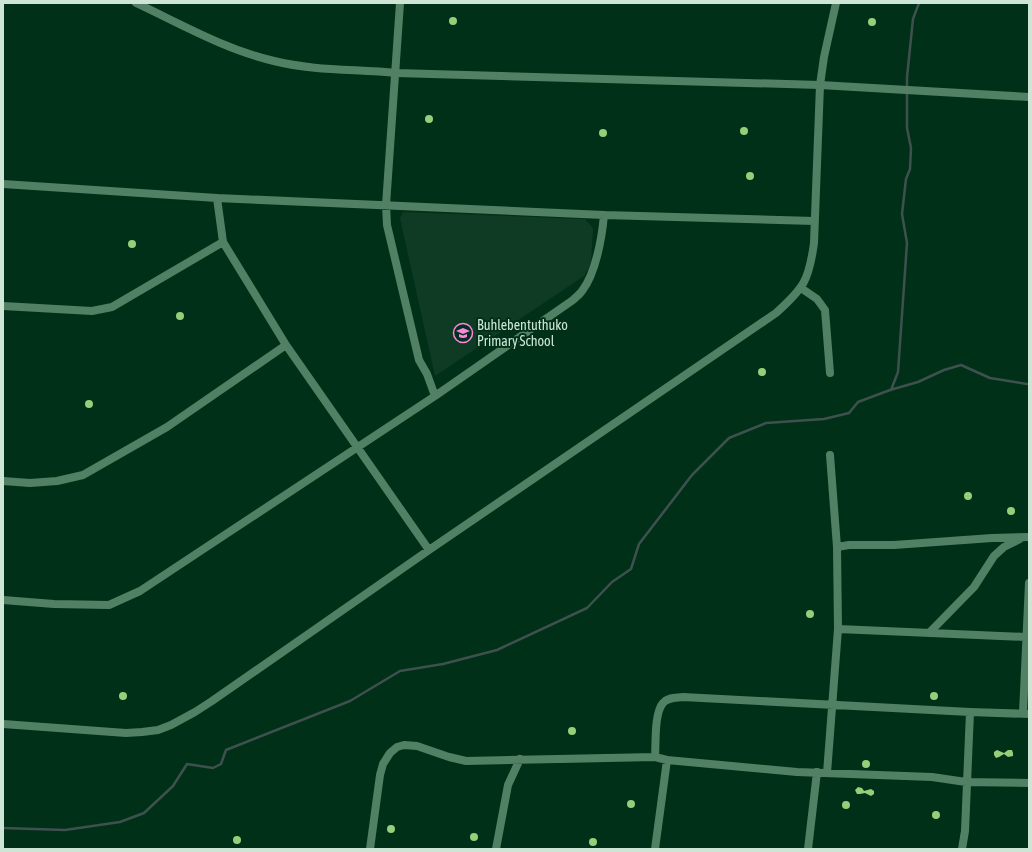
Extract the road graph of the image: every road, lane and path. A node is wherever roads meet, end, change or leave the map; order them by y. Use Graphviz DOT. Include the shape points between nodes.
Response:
graph roads {
  1 [pos="136,3"];
  2 [pos="400,3"];
  3 [pos="836,3"];
  4 [pos="396,74"];
  5 [pos="820,85"];
  6 [pos="1029,98"];
  7 [pos="3,184"];
  8 [pos="217,198"];
  9 [pos="386,205"];
  10 [pos="604,215"];
  11 [pos="814,221"];
  12 [pos="223,242"];
  13 [pos="801,288"];
  14 [pos="3,306"];
  15 [pos="286,345"];
  16 [pos="830,373"];
  17 [pos="435,396"];
  18 [pos="357,448"];
  19 [pos="830,455"];
  20 [pos="3,481"];
  21 [pos="1026,537"];
  22 [pos="837,547"];
  23 [pos="429,550"];
  24 [pos="1029,583"];
  25 [pos="3,600"];
  26 [pos="838,629"];
  27 [pos="929,633"];
  28 [pos="1025,637"];
  29 [pos="833,704"];
  30 [pos="970,712"];
  31 [pos="1026,714"];
  32 [pos="3,724"];
  33 [pos="655,756"];
  34 [pos="520,759"];
  35 [pos="667,760"];
  36 [pos="817,772"];
  37 [pos="827,773"];
  38 [pos="966,782"];
  39 [pos="1029,783"];
  40 [pos="370,849"];
  41 [pos="496,849"];
  42 [pos="655,849"];
  43 [pos="808,849"];
  44 [pos="962,849"];
  1 -- 4 [label="street" via="233,49 257,57 310,68"];
  2 -- 4 [label="street"];
  3 -- 5 [label="street"];
  4 -- 5 [label="street"];
  4 -- 9 [label="street"];
  5 -- 6 [label="street"];
  5 -- 11 [label="street"];
  7 -- 8 [label="street"];
  8 -- 9 [label="street"];
  8 -- 12 [label="street"];
  9 -- 10 [label="street"];
  9 -- 17 [label="street" via="387,225 417,354"];
  10 -- 11 [label="street"];
  10 -- 17 [label="street" via="593,267 582,291 573,300"];
  11 -- 13 [label="street" via="811,262"];
  12 -- 14 [label="street" via="112,307 92,310"];
  12 -- 15 [label="street"];
  13 -- 16 [label="street" via="817,299 825,310"];
  13 -- 23 [label="street" via="776,313 759,325"];
  15 -- 18 [label="street"];
  15 -- 20 [label="street" via="167,427 83,475 57,482"];
  17 -- 18 [label="street"];
  18 -- 23 [label="street"];
  18 -- 25 [label="street" via="140,590 119,601 109,605"];
  19 -- 22 [label="street"];
  21 -- 22 [label="street"];
  21 -- 27 [label="street" via="1004,547 994,556 974,588"];
  22 -- 26 [label="street"];
  23 -- 32 [label="street" via="212,701 171,725 158,730 126,733"];
  24 -- 28 [label="street"];
  26 -- 27 [label="street"];
  26 -- 29 [label="street"];
  27 -- 28 [label="street"];
  28 -- 31 [label="street"];
  29 -- 30 [label="street"];
  29 -- 33 [label="street" via="670,698 659,709"];
  29 -- 37 [label="street"];
  30 -- 31 [label="street"];
  30 -- 38 [label="street"];
  33 -- 34 [label="street"];
  33 -- 35 [label="street"];
  34 -- 40 [label="street" via="466,761 449,758 417,746 397,747 390,753 380,775"];
  34 -- 41 [label="street" via="508,785"];
  35 -- 36 [label="street"];
  35 -- 42 [label="street"];
  36 -- 37 [label="street"];
  36 -- 43 [label="street"];
  37 -- 38 [label="street" via="932,777"];
  38 -- 39 [label="street"];
  38 -- 44 [label="street"];
}
